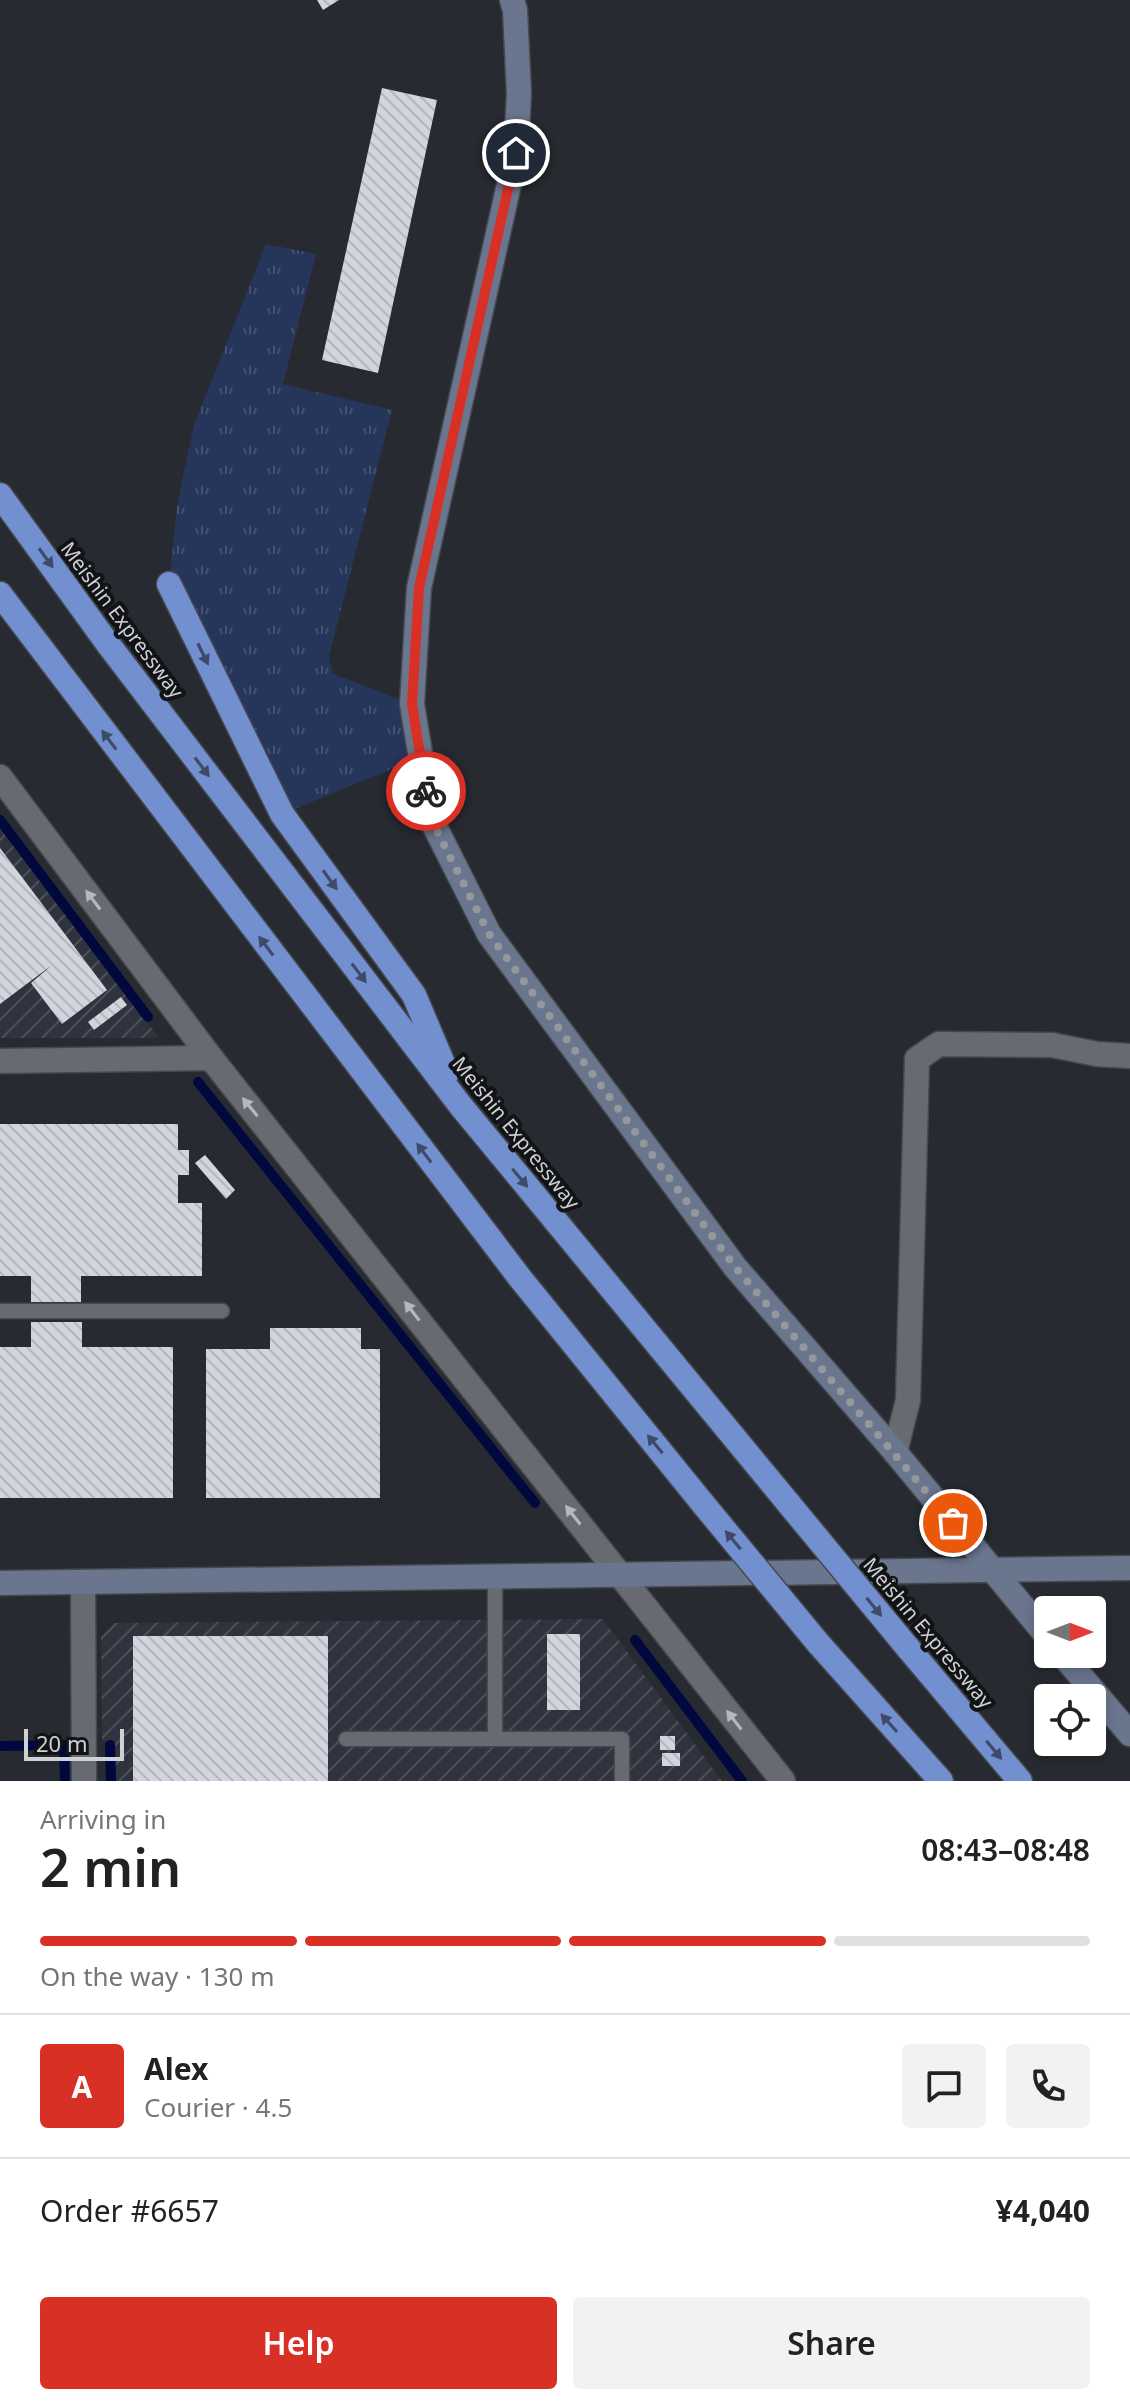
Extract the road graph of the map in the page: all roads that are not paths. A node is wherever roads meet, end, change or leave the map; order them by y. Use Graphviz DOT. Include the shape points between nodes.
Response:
graph roads {
  1 [pos="512,0"];
  2 [pos="0,495"];
  3 [pos="169,584"];
  4 [pos="0,594"];
  5 [pos="0,777"];
  6 [pos="1130,1056"];
  7 [pos="211,1058"];
  8 [pos="0,1061"];
  9 [pos="460,1105"];
  10 [pos="0,1311"];
  11 [pos="222,1311"];
  12 [pos="895,1452"];
  13 [pos="1130,1568"];
  14 [pos="991,1571"];
  15 [pos="622,1576"];
  16 [pos="495,1577"];
  17 [pos="83,1582"];
  18 [pos="0,1583"];
  19 [pos="1034,1621"];
  20 [pos="1074,1668"];
  21 [pos="1130,1734"];
  22 [pos="346,1739"];
  23 [pos="495,1739"];
  24 [pos="84,1781"];
  25 [pos="622,1781"];
  26 [pos="783,1781"];
  27 [pos="941,1781"];
  28 [pos="1020,1781"];
  1 -- 12 [label="street" via="519,94 516,153 419,588 412,704 431,819 489,934 735,1267"];
  2 -- 9 [label="highway, Meishin Expressway, one-way"];
  3 -- 9 [label="highway, one-way" via="282,814 414,995"];
  27 -- 4 [label="highway, one-way, bridge" via="818,1643 486,1234"];
  7 -- 5 [label="street, one-way"];
  6 -- 12 [label="street" via="1052,1045 939,1044 917,1059 908,1400"];
  7 -- 8 [label="street"];
  15 -- 7 [label="street, one-way"];
  9 -- 28 [label="highway, Meishin Expressway, one-way, bridge"];
  10 -- 11 [label="lane"];
  12 -- 14 [label="street"];
  13 -- 14 [label="street"];
  14 -- 15 [label="street"];
  14 -- 19 [label="street"];
  15 -- 16 [label="street"];
  26 -- 15 [label="street, one-way"];
  16 -- 17 [label="street"];
  16 -- 23 [label="lane"];
  17 -- 18 [label="street"];
  17 -- 24 [label="street"];
  20 -- 21 [label="street"];
  22 -- 23 [label="lane"];
  23 -- 25 [label="lane" via="622,1739"];
}
